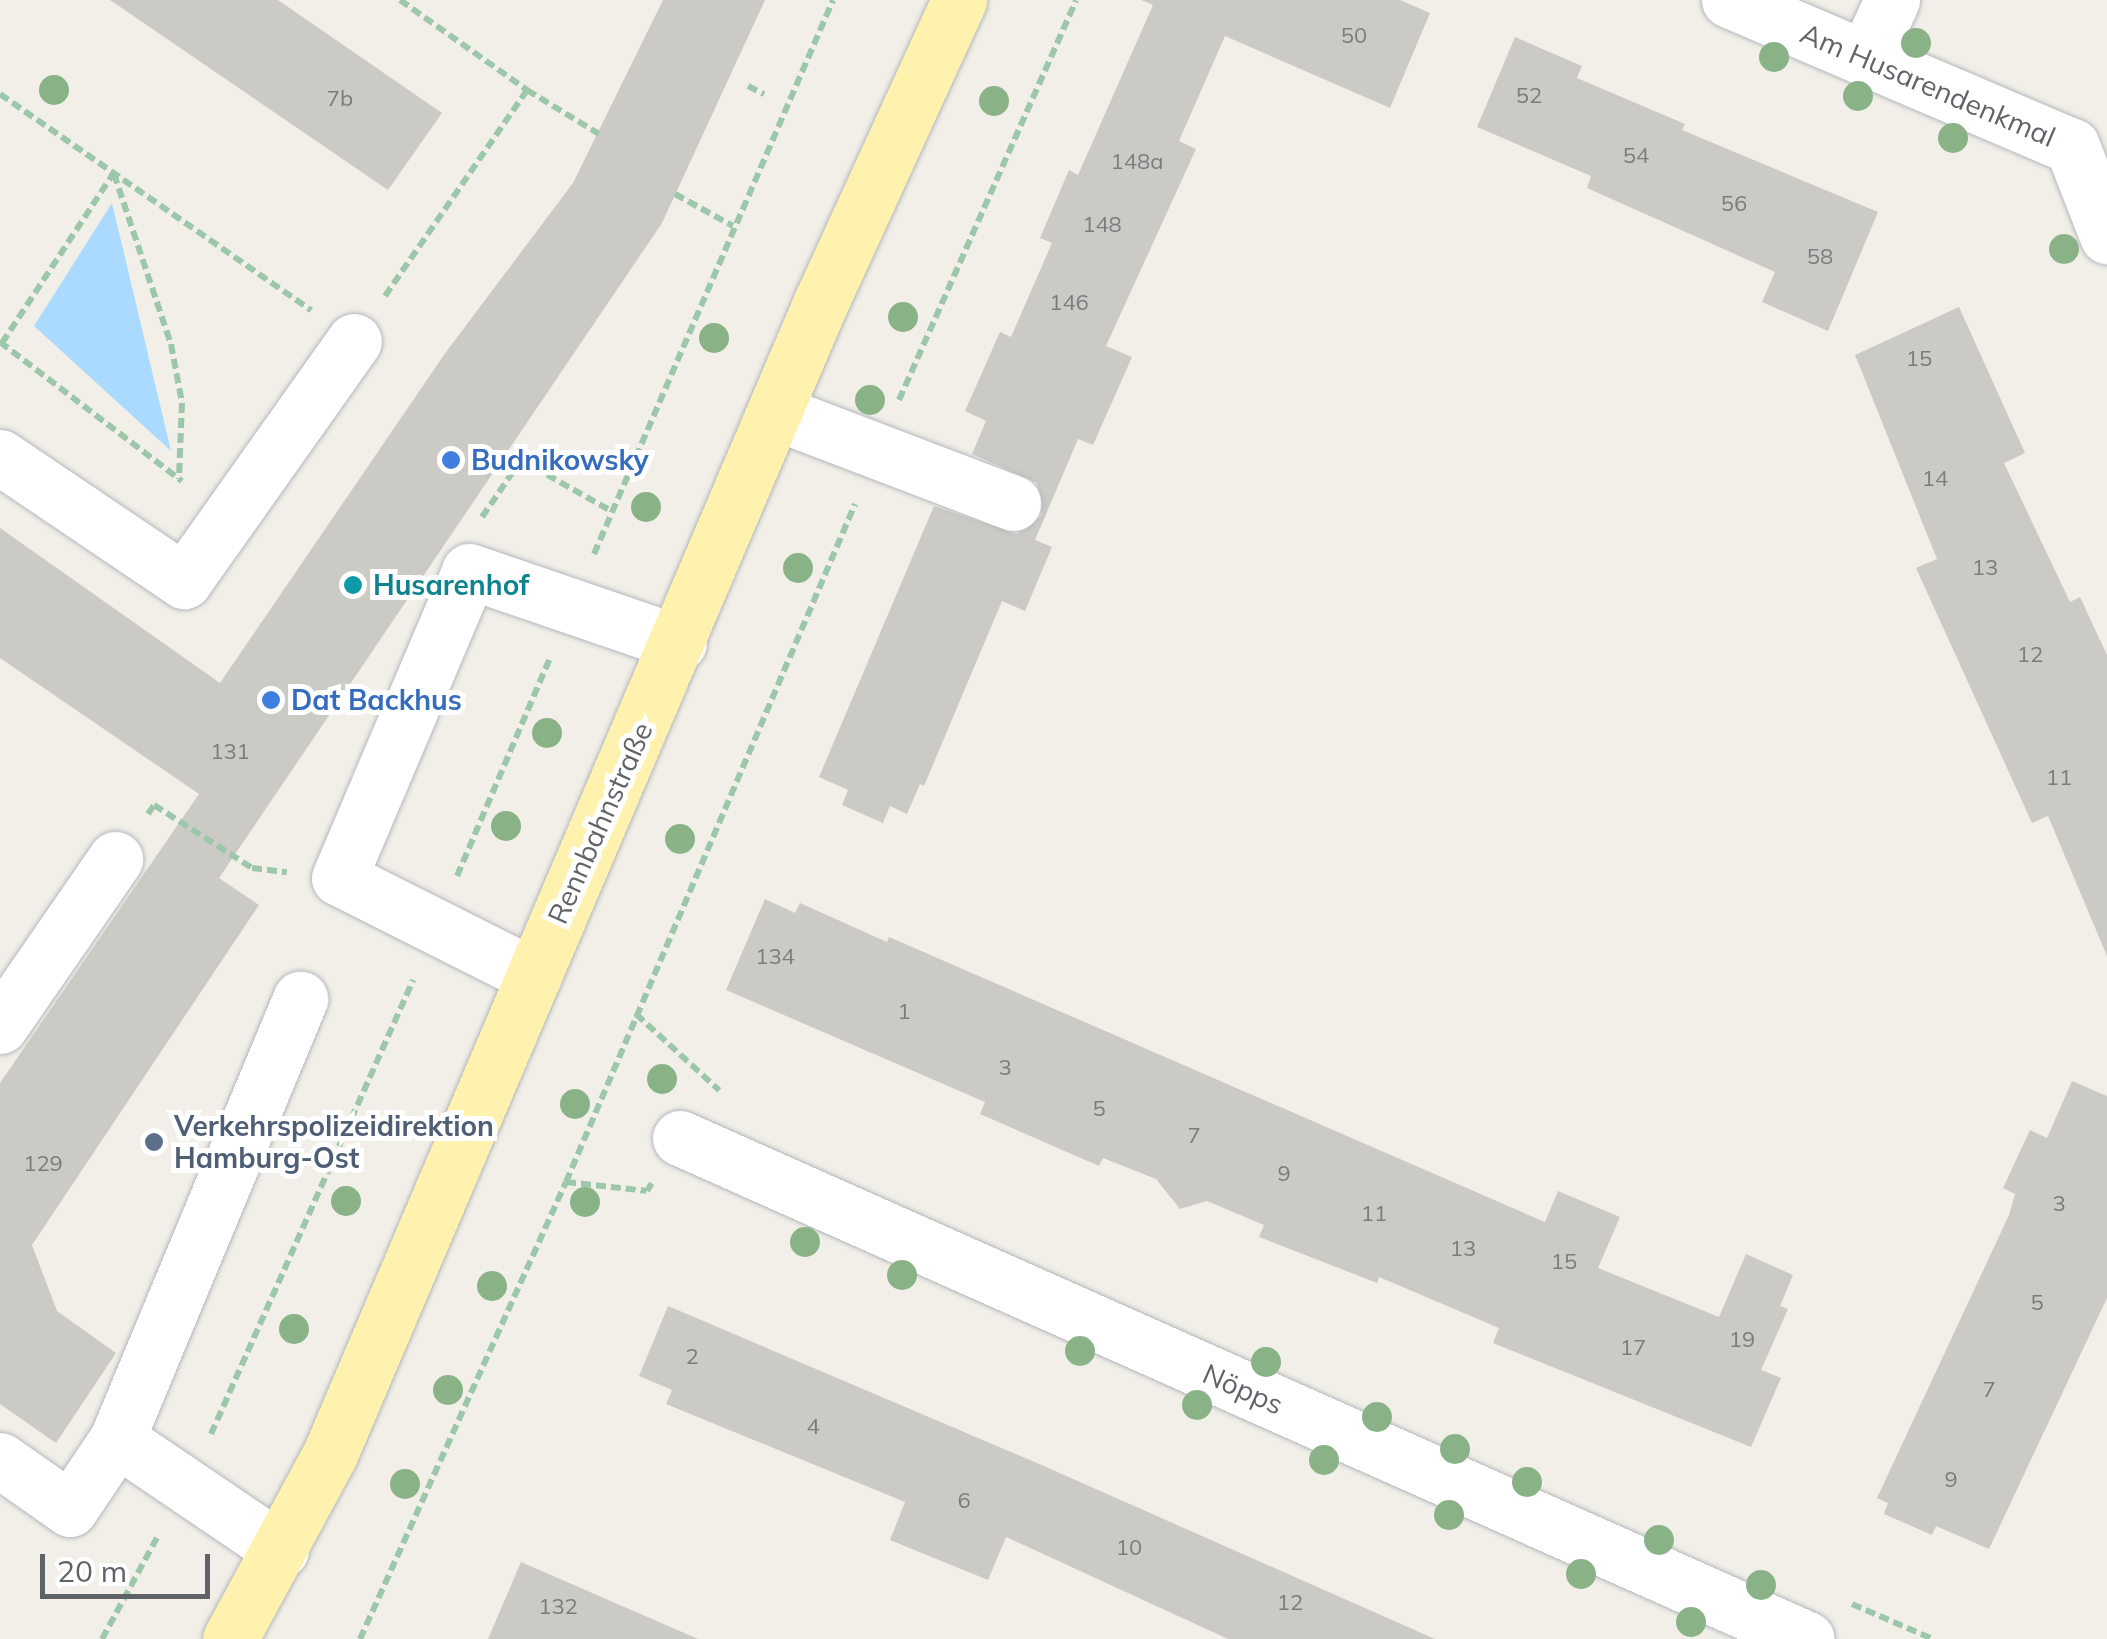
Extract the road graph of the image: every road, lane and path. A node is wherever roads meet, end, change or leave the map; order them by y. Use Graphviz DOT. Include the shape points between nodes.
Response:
graph roads {
  1 [pos="400,0"];
  2 [pos="833,0"];
  3 [pos="958,0"];
  4 [pos="1076,0"];
  5 [pos="1730,0"];
  6 [pos="1892,0"];
  7 [pos="1865,59"];
  8 [pos="748,86"];
  9 [pos="528,90"];
  10 [pos="764,94"];
  11 [pos="1,97"];
  12 [pos="599,134"];
  13 [pos="2090,139"];
  14 [pos="113,173"];
  15 [pos="675,194"];
  16 [pos="733,226"];
  17 [pos="2107,236"];
  18 [pos="354,340"];
  19 [pos="1,342"];
  20 [pos="775,412"];
  21 [pos="878,450"];
  22 [pos="0,457"];
  23 [pos="521,460"];
  24 [pos="179,479"];
  25 [pos="1013,503"];
  26 [pos="612,512"];
  27 [pos="230,515"];
  28 [pos="572,604"];
  29 [pos="679,643"];
  30 [pos="115,860"];
  31 [pos="339,878"];
  32 [pos="435,927"];
  33 [pos="534,976"];
  34 [pos="300,999"];
  35 [pos="0,1026"];
  36 [pos="680,1138"];
  37 [pos="117,1438"];
  38 [pos="0,1460"];
  39 [pos="186,1486"];
  40 [pos="281,1550"];
  41 [pos="102,1639"];
  42 [pos="230,1639"];
  43 [pos="360,1639"];
  44 [pos="1807,1639"];
  1 -- 9 [label="path"];
  2 -- 16 [label="path"];
  3 -- 20 [label="main road, Rennbahnstraße"];
  4 -- 21 [label="path"];
  5 -- 7 [label="street, Am Husarendenkmal"];
  6 -- 7 [label="street"];
  7 -- 13 [label="street, Am Husarendenkmal"];
  8 -- 10 [label="path"];
  9 -- 12 [label="path"];
  9 -- 18 [label="path"];
  11 -- 14 [label="path"];
  13 -- 17 [label="street"];
  14 -- 18 [label="path"];
  14 -- 19 [label="path"];
  14 -- 24 [label="path" via="170,344 182,403"];
  15 -- 16 [label="path"];
  16 -- 26 [label="path"];
  18 -- 27 [label="street"];
  19 -- 24 [label="path"];
  20 -- 21 [label="street"];
  20 -- 29 [label="main road, Rennbahnstraße"];
  21 -- 25 [label="street"];
  21 -- 43 [label="path" via="566,1182"];
  22 -- 27 [label="street" via="184,581"];
  23 -- 26 [label="path"];
  24 -- 27 [label="path"];
  26 -- 28 [label="path"];
  28 -- 29 [label="street"];
  28 -- 31 [label="street" via="469,570"];
  28 -- 32 [label="path"];
  29 -- 33 [label="main road, Rennbahnstraße"];
  30 -- 31 [label="path" via="154,804 252,868"];
  30 -- 35 [label="street"];
  31 -- 32 [label="street"];
  32 -- 33 [label="street"];
  32 -- 39 [label="path" via="261,1331"];
  33 -- 40 [label="main road, Rennbahnstraße" via="330,1454"];
  34 -- 37 [label="street"];
  36 -- 44 [label="street, Nöpps"];
  37 -- 38 [label="street" via="70,1509"];
  37 -- 39 [label="street"];
  39 -- 40 [label="street"];
  39 -- 41 [label="path"];
  40 -- 42 [label="main road, Rennbahnstraße"];
}
